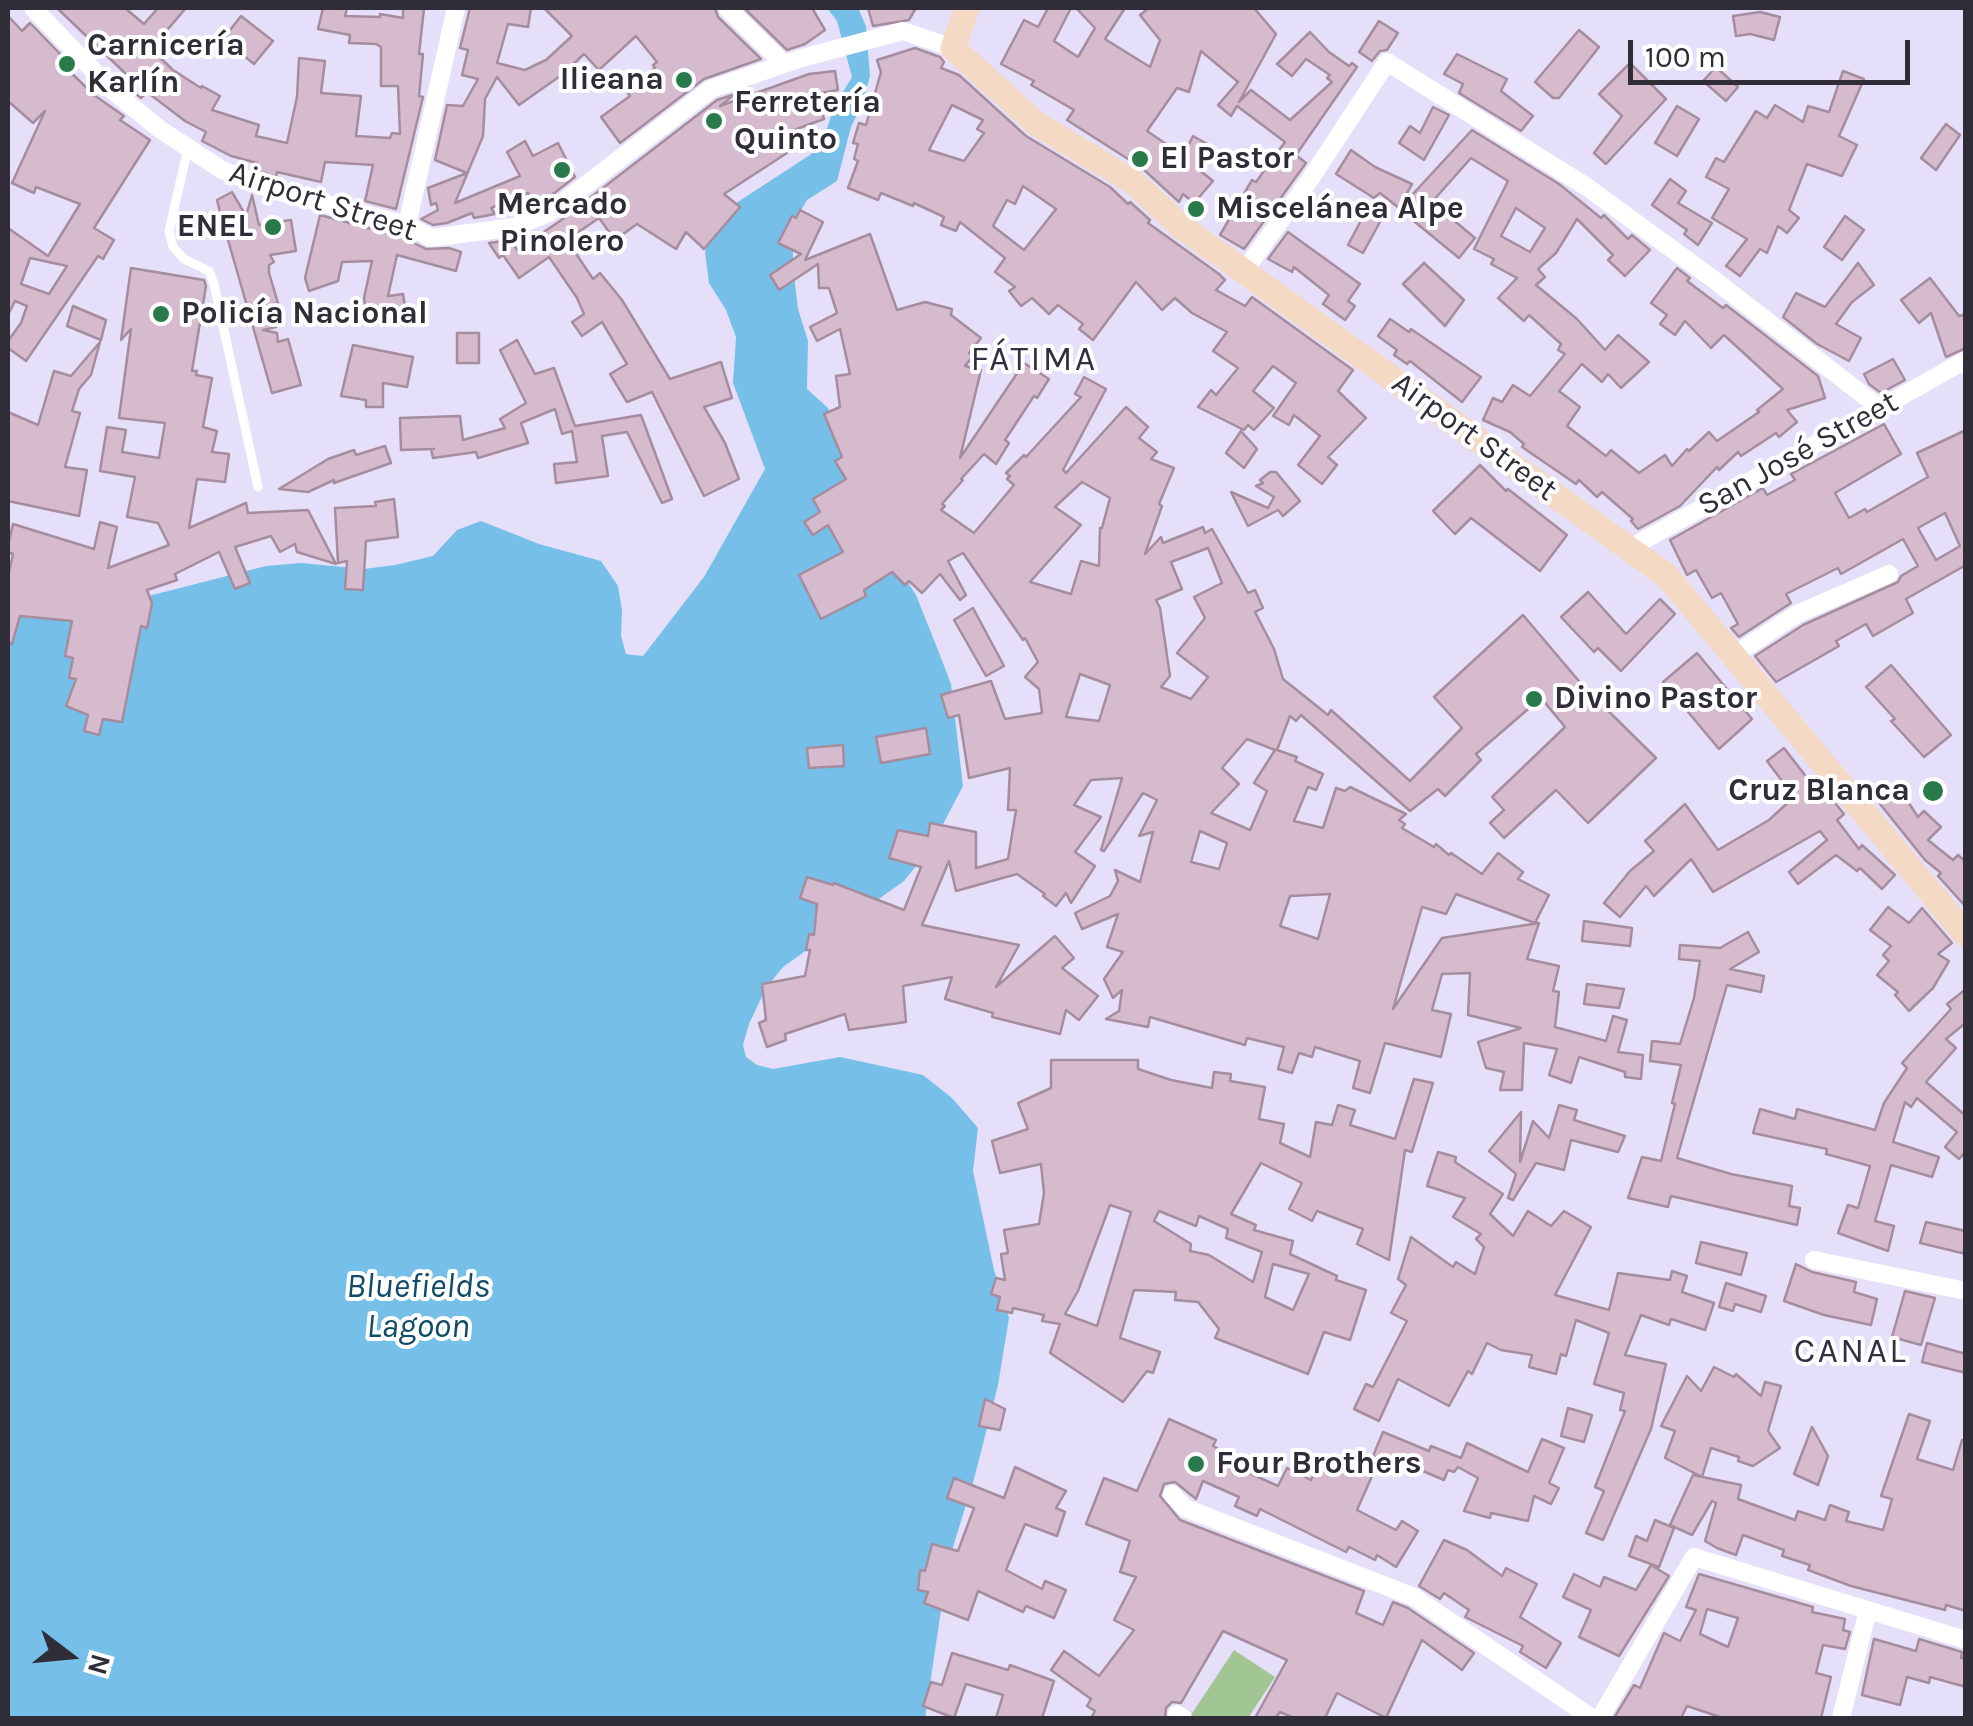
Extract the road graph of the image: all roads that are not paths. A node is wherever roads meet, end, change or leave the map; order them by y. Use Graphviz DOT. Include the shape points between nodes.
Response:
graph roads {
  1 [pos="33,8"];
  2 [pos="456,8"];
  3 [pos="726,8"];
  4 [pos="968,8"];
  5 [pos="953,48"];
  6 [pos="793,61"];
  7 [pos="188,148"];
  8 [pos="407,224"];
  9 [pos="1244,272"];
  10 [pos="1966,360"];
  11 [pos="1880,408"];
  12 [pos="258,487"];
  13 [pos="1630,548"];
  14 [pos="1889,574"];
  15 [pos="1734,655"];
  16 [pos="1966,934"];
  17 [pos="1814,1260"];
  18 [pos="1966,1292"];
  19 [pos="1172,1494"];
  20 [pos="1868,1610"];
  21 [pos="1966,1640"];
  22 [pos="1592,1718"];
  23 [pos="1600,1718"];
  24 [pos="1841,1718"];
  1 -- 7 [label="street, Airport Street" via="114,92"];
  2 -- 8 [label="street"];
  3 -- 6 [label="street"];
  4 -- 5 [label="street"];
  5 -- 6 [label="street, Airport Street" via="903,32"];
  5 -- 9 [label="street, Airport Street" via="1038,124 1134,182"];
  6 -- 8 [label="street, Airport Street" via="710,89 549,214 514,227 431,238"];
  7 -- 8 [label="street, Airport Street" via="276,191"];
  7 -- 12 [label="lane" via="169,231 172,247 209,271 214,284"];
  9 -- 11 [label="street" via="1386,62 1586,187"];
  9 -- 13 [label="street, Airport Street"];
  10 -- 11 [label="street, San José Street"];
  11 -- 13 [label="street, San José Street"];
  13 -- 15 [label="street, Airport Street" via="1667,576"];
  14 -- 15 [label="street" via="1796,614"];
  15 -- 16 [label="street, Airport Street"];
  17 -- 18 [label="street"];
  19 -- 22 [label="street" via="1186,1508 1414,1597"];
  20 -- 21 [label="street"];
  20 -- 23 [label="street" via="1694,1556"];
  20 -- 24 [label="street"];
}
